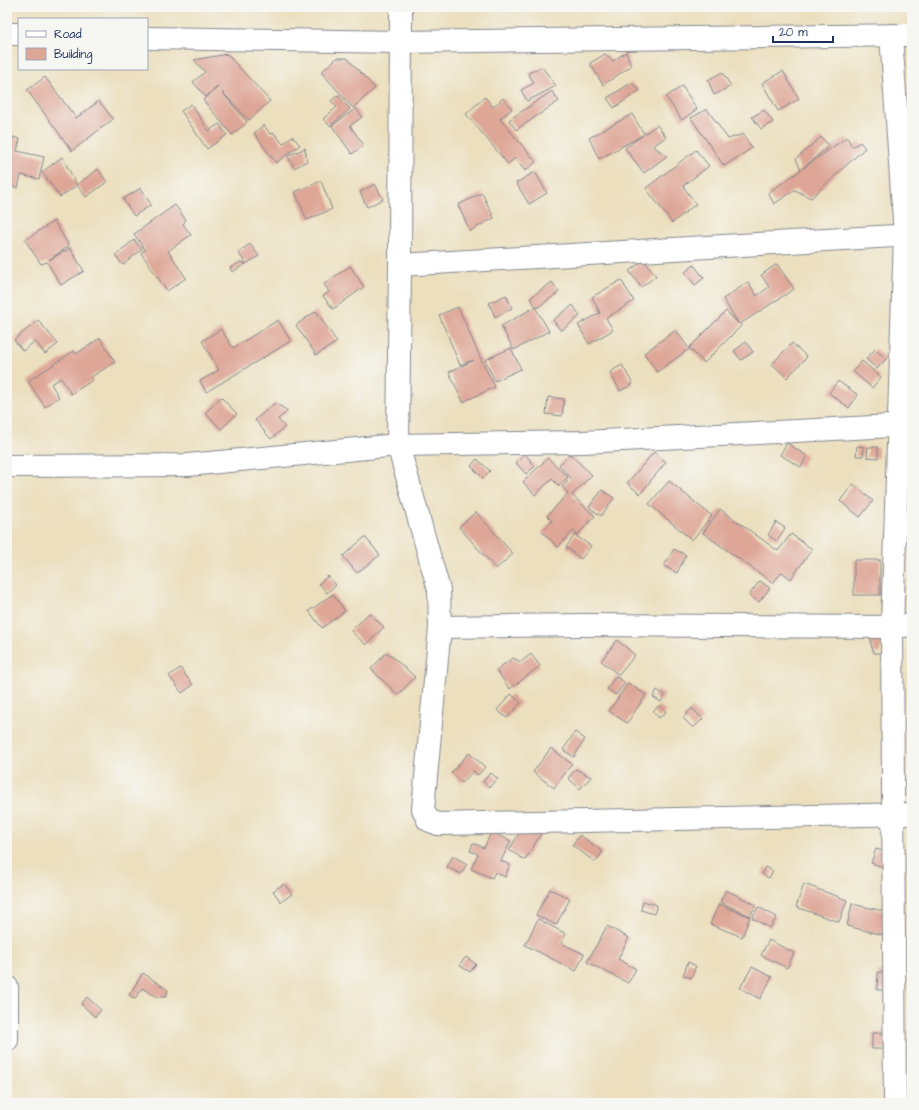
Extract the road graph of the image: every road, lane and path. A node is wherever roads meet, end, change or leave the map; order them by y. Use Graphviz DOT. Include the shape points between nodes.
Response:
graph roads {
  1 [pos="401,7"];
  2 [pos="7,34"];
  3 [pos="18,34"];
  4 [pos="902,35"];
  5 [pos="148,38"];
  6 [pos="400,42"];
  7 [pos="909,235"];
  8 [pos="400,265"];
  9 [pos="905,426"];
  10 [pos="398,445"];
  11 [pos="7,466"];
  12 [pos="902,626"];
  13 [pos="440,627"];
  14 [pos="903,814"];
  15 [pos="7,987"];
  16 [pos="7,1040"];
  17 [pos="895,1103"];
  1 -- 6 [label="street"];
  2 -- 3 [label="street"];
  4 -- 6 [label="street"];
  4 -- 7 [label="street"];
  5 -- 6 [label="street"];
  6 -- 8 [label="street"];
  7 -- 8 [label="street"];
  7 -- 9 [label="street"];
  8 -- 10 [label="street"];
  9 -- 10 [label="street" via="583,442"];
  9 -- 12 [label="street"];
  10 -- 11 [label="street" via="188,465"];
  10 -- 13 [label="street" via="439,590"];
  12 -- 13 [label="street"];
  12 -- 14 [label="street"];
  13 -- 14 [label="street" via="423,809 428,820 438,824"];
  14 -- 17 [label="street"];
  15 -- 16 [label="street"];
}
